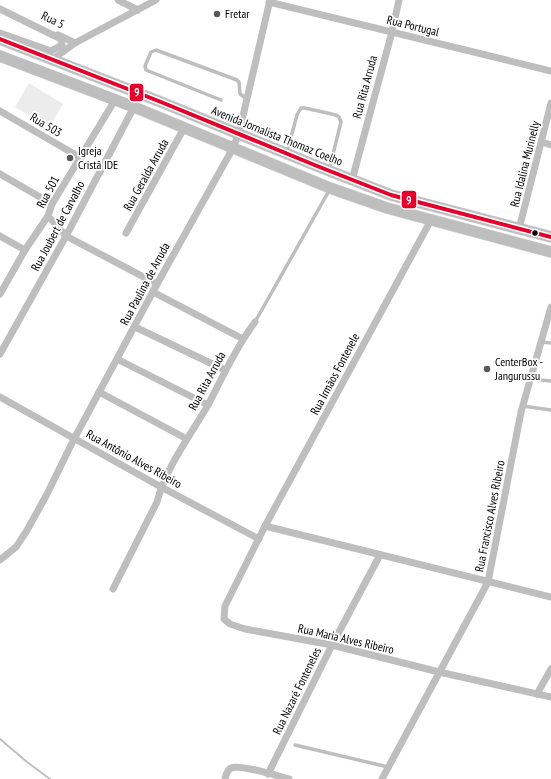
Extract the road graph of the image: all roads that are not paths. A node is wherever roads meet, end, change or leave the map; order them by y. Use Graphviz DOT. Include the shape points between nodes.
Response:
graph roads {
  1 [pos="118,0"];
  2 [pos="156,0"];
  3 [pos="399,0"];
  4 [pos="270,1"];
  5 [pos="0,8"];
  6 [pos="138,10"];
  7 [pos="392,32"];
  8 [pos="0,33"];
  9 [pos="0,39"];
  10 [pos="75,44"];
  11 [pos="0,56"];
  12 [pos="53,60"];
  13 [pos="551,71"];
  14 [pos="247,99"];
  15 [pos="115,100"];
  16 [pos="221,100"];
  17 [pos="161,102"];
  18 [pos="551,103"];
  19 [pos="134,107"];
  20 [pos="0,110"];
  21 [pos="155,117"];
  22 [pos="184,128"];
  23 [pos="239,133"];
  24 [pos="542,142"];
  25 [pos="551,145"];
  26 [pos="232,148"];
  27 [pos="287,154"];
  28 [pos="80,158"];
  29 [pos="328,171"];
  30 [pos="0,174"];
  31 [pos="352,180"];
  32 [pos="330,188"];
  33 [pos="391,195"];
  34 [pos="52,204"];
  35 [pos="387,208"];
  36 [pos="451,211"];
  37 [pos="48,216"];
  38 [pos="431,220"];
  39 [pos="447,224"];
  40 [pos="519,229"];
  41 [pos="126,233"];
  42 [pos="0,236"];
  43 [pos="66,236"];
  44 [pos="551,237"];
  45 [pos="25,250"];
  46 [pos="551,252"];
  47 [pos="157,284"];
  48 [pos="153,292"];
  49 [pos="0,294"];
  50 [pos="551,306"];
  51 [pos="255,322"];
  52 [pos="135,327"];
  53 [pos="243,338"];
  54 [pos="3,342"];
  55 [pos="541,342"];
  56 [pos="551,343"];
  57 [pos="0,354"];
  58 [pos="117,359"];
  59 [pos="225,370"];
  60 [pos="531,379"];
  61 [pos="551,381"];
  62 [pos="100,392"];
  63 [pos="0,397"];
  64 [pos="208,405"];
  65 [pos="523,406"];
  66 [pos="551,410"];
  67 [pos="74,439"];
  68 [pos="187,439"];
  69 [pos="161,487"];
  70 [pos="265,526"];
  71 [pos="259,539"];
  72 [pos="380,556"];
  73 [pos="0,560"];
  74 [pos="488,582"];
  75 [pos="113,590"];
  76 [pos="551,597"];
  77 [pos="332,645"];
  78 [pos="551,669"];
  79 [pos="439,672"];
  80 [pos="537,694"];
  81 [pos="551,697"];
  82 [pos="295,745"];
  83 [pos="388,767"];
  84 [pos="268,774"];
  85 [pos="225,779"];
  86 [pos="289,779"];
  87 [pos="382,779"];
  1 -- 6 [label="street"];
  2 -- 6 [label="street"];
  3 -- 7 [label="street, Rua Rita Arruda"];
  4 -- 7 [label="street, Rua Portugal"];
  4 -- 14 [label="street, Rua Paulina de Arruda"];
  5 -- 8 [label="street" via="61,39 62,45 51,51"];
  5 -- 10 [label="street, Rua 5"];
  6 -- 10 [label="street"];
  7 -- 13 [label="street, Rua Portugal"];
  7 -- 31 [label="street, Rua Rita Arruda"];
  9 -- 12 [label="main road, Avenida Jornalista Thomaz Coelho"];
  10 -- 12 [label="street"];
  11 -- 15 [label="main road"];
  12 -- 17 [label="main road, Avenida Jornalista Thomaz Coelho"];
  14 -- 16 [label="lane" via="240,94 238,80 156,50 151,52 145,66 146,70"];
  14 -- 23 [label="street, Rua Paulina de Arruda"];
  15 -- 19 [label="main road"];
  15 -- 28 [label="street, Rua 501"];
  17 -- 21 [label="main road"];
  17 -- 23 [label="main road, Avenida Jornalista Thomaz Coelho"];
  18 -- 24 [label="street, Rua Idalina Murinelly"];
  19 -- 21 [label="main road"];
  19 -- 43 [label="street, Rua Joubert de Carvalho"];
  20 -- 28 [label="street, Rua 503"];
  21 -- 22 [label="main road"];
  22 -- 26 [label="main road"];
  22 -- 41 [label="street, Rua Geralda Arruda"];
  23 -- 26 [label="street, Rua Paulina de Arruda"];
  23 -- 27 [label="main road, Avenida Jornalista Thomaz Coelho"];
  24 -- 25 [label="street"];
  24 -- 40 [label="street, Rua Idalina Murinelly"];
  26 -- 32 [label="main road"];
  26 -- 47 [label="street, Rua Paulina de Arruda"];
  27 -- 29 [label="main road, Avenida Jornalista Thomaz Coelho"];
  27 -- 29 [label="lane" via="301,108 336,115 341,122"];
  28 -- 34 [label="street, Rua 501"];
  29 -- 31 [label="main road, Avenida Jornalista Thomaz Coelho"];
  30 -- 34 [label="street"];
  31 -- 33 [label="main road, Avenida Jornalista Thomaz Coelho"];
  32 -- 35 [label="main road"];
  32 -- 51 [label="lane, Rua Rita Arruda"];
  33 -- 35 [label="main road"];
  33 -- 36 [label="main road, Avenida Jornalista Thomaz Coelho"];
  34 -- 37 [label="street, Rua 501"];
  35 -- 38 [label="main road"];
  36 -- 39 [label="main road"];
  36 -- 40 [label="main road, Avenida Jornalista Thomaz Coelho"];
  37 -- 43 [label="street"];
  37 -- 45 [label="street, Rua 501"];
  38 -- 39 [label="main road"];
  38 -- 70 [label="street, Rua Irmãos Fontenele"];
  39 -- 46 [label="main road"];
  40 -- 44 [label="main road, Avenida Jornalista Thomaz Coelho"];
  42 -- 45 [label="street"];
  43 -- 47 [label="street"];
  43 -- 54 [label="street, Rua Joubert de Carvalho"];
  45 -- 49 [label="street, Rua 501"];
  47 -- 48 [label="street, Rua Paulina de Arruda"];
  48 -- 52 [label="street, Rua Paulina de Arruda"];
  48 -- 53 [label="street"];
  50 -- 55 [label="street, Rua Francisco Alves Ribeiro"];
  51 -- 53 [label="street, Rua Rita Arruda"];
  52 -- 58 [label="street, Rua Paulina de Arruda"];
  52 -- 59 [label="street"];
  53 -- 59 [label="street, Rua Rita Arruda"];
  54 -- 57 [label="street, Rua Joubert de Carvalho"];
  55 -- 56 [label="lane"];
  55 -- 60 [label="street, Rua Francisco Alves Ribeiro"];
  58 -- 62 [label="street, Rua Paulina de Arruda"];
  58 -- 64 [label="street"];
  59 -- 64 [label="street, Rua Rita Arruda"];
  60 -- 61 [label="lane"];
  60 -- 65 [label="street, Rua Francisco Alves Ribeiro"];
  62 -- 67 [label="street, Rua Paulina de Arruda"];
  62 -- 68 [label="street"];
  63 -- 67 [label="street, Rua Antônio Alves Ribeiro"];
  64 -- 68 [label="street, Rua Rita Arruda"];
  65 -- 66 [label="lane"];
  65 -- 74 [label="street, Rua Francisco Alves Ribeiro"];
  67 -- 69 [label="street, Rua Antônio Alves Ribeiro"];
  67 -- 73 [label="street, Rua Paulina de Arruda" via="26,532 16,546"];
  68 -- 69 [label="street, Rua Rita Arruda"];
  69 -- 71 [label="street, Rua Antônio Alves Ribeiro"];
  69 -- 75 [label="street, Rua Rita Arruda" via="157,502"];
  70 -- 71 [label="street, Rua Irmãos Fontenele"];
  70 -- 72 [label="street"];
  71 -- 77 [label="street, Rua Maria Alves Ribeiro" via="225,606 224,619 245,629"];
  72 -- 74 [label="street"];
  72 -- 77 [label="street, Rua Nazaré Fonteneles"];
  74 -- 76 [label="street"];
  74 -- 79 [label="street, Rua Francisco Alves Ribeiro"];
  77 -- 79 [label="street, Rua Maria Alves Ribeiro"];
  77 -- 84 [label="street, Rua Nazaré Fonteneles"];
  78 -- 80 [label="street"];
  79 -- 80 [label="street, Rua Maria Alves Ribeiro"];
  79 -- 83 [label="street, Rua Francisco Alves Ribeiro"];
  80 -- 81 [label="street, Rua Maria Alves Ribeiro"];
  82 -- 83 [label="lane"];
  83 -- 87 [label="street, Rua Francisco Alves Ribeiro"];
  84 -- 85 [label="street" via="236,767 228,770"];
  84 -- 86 [label="street"];
}
